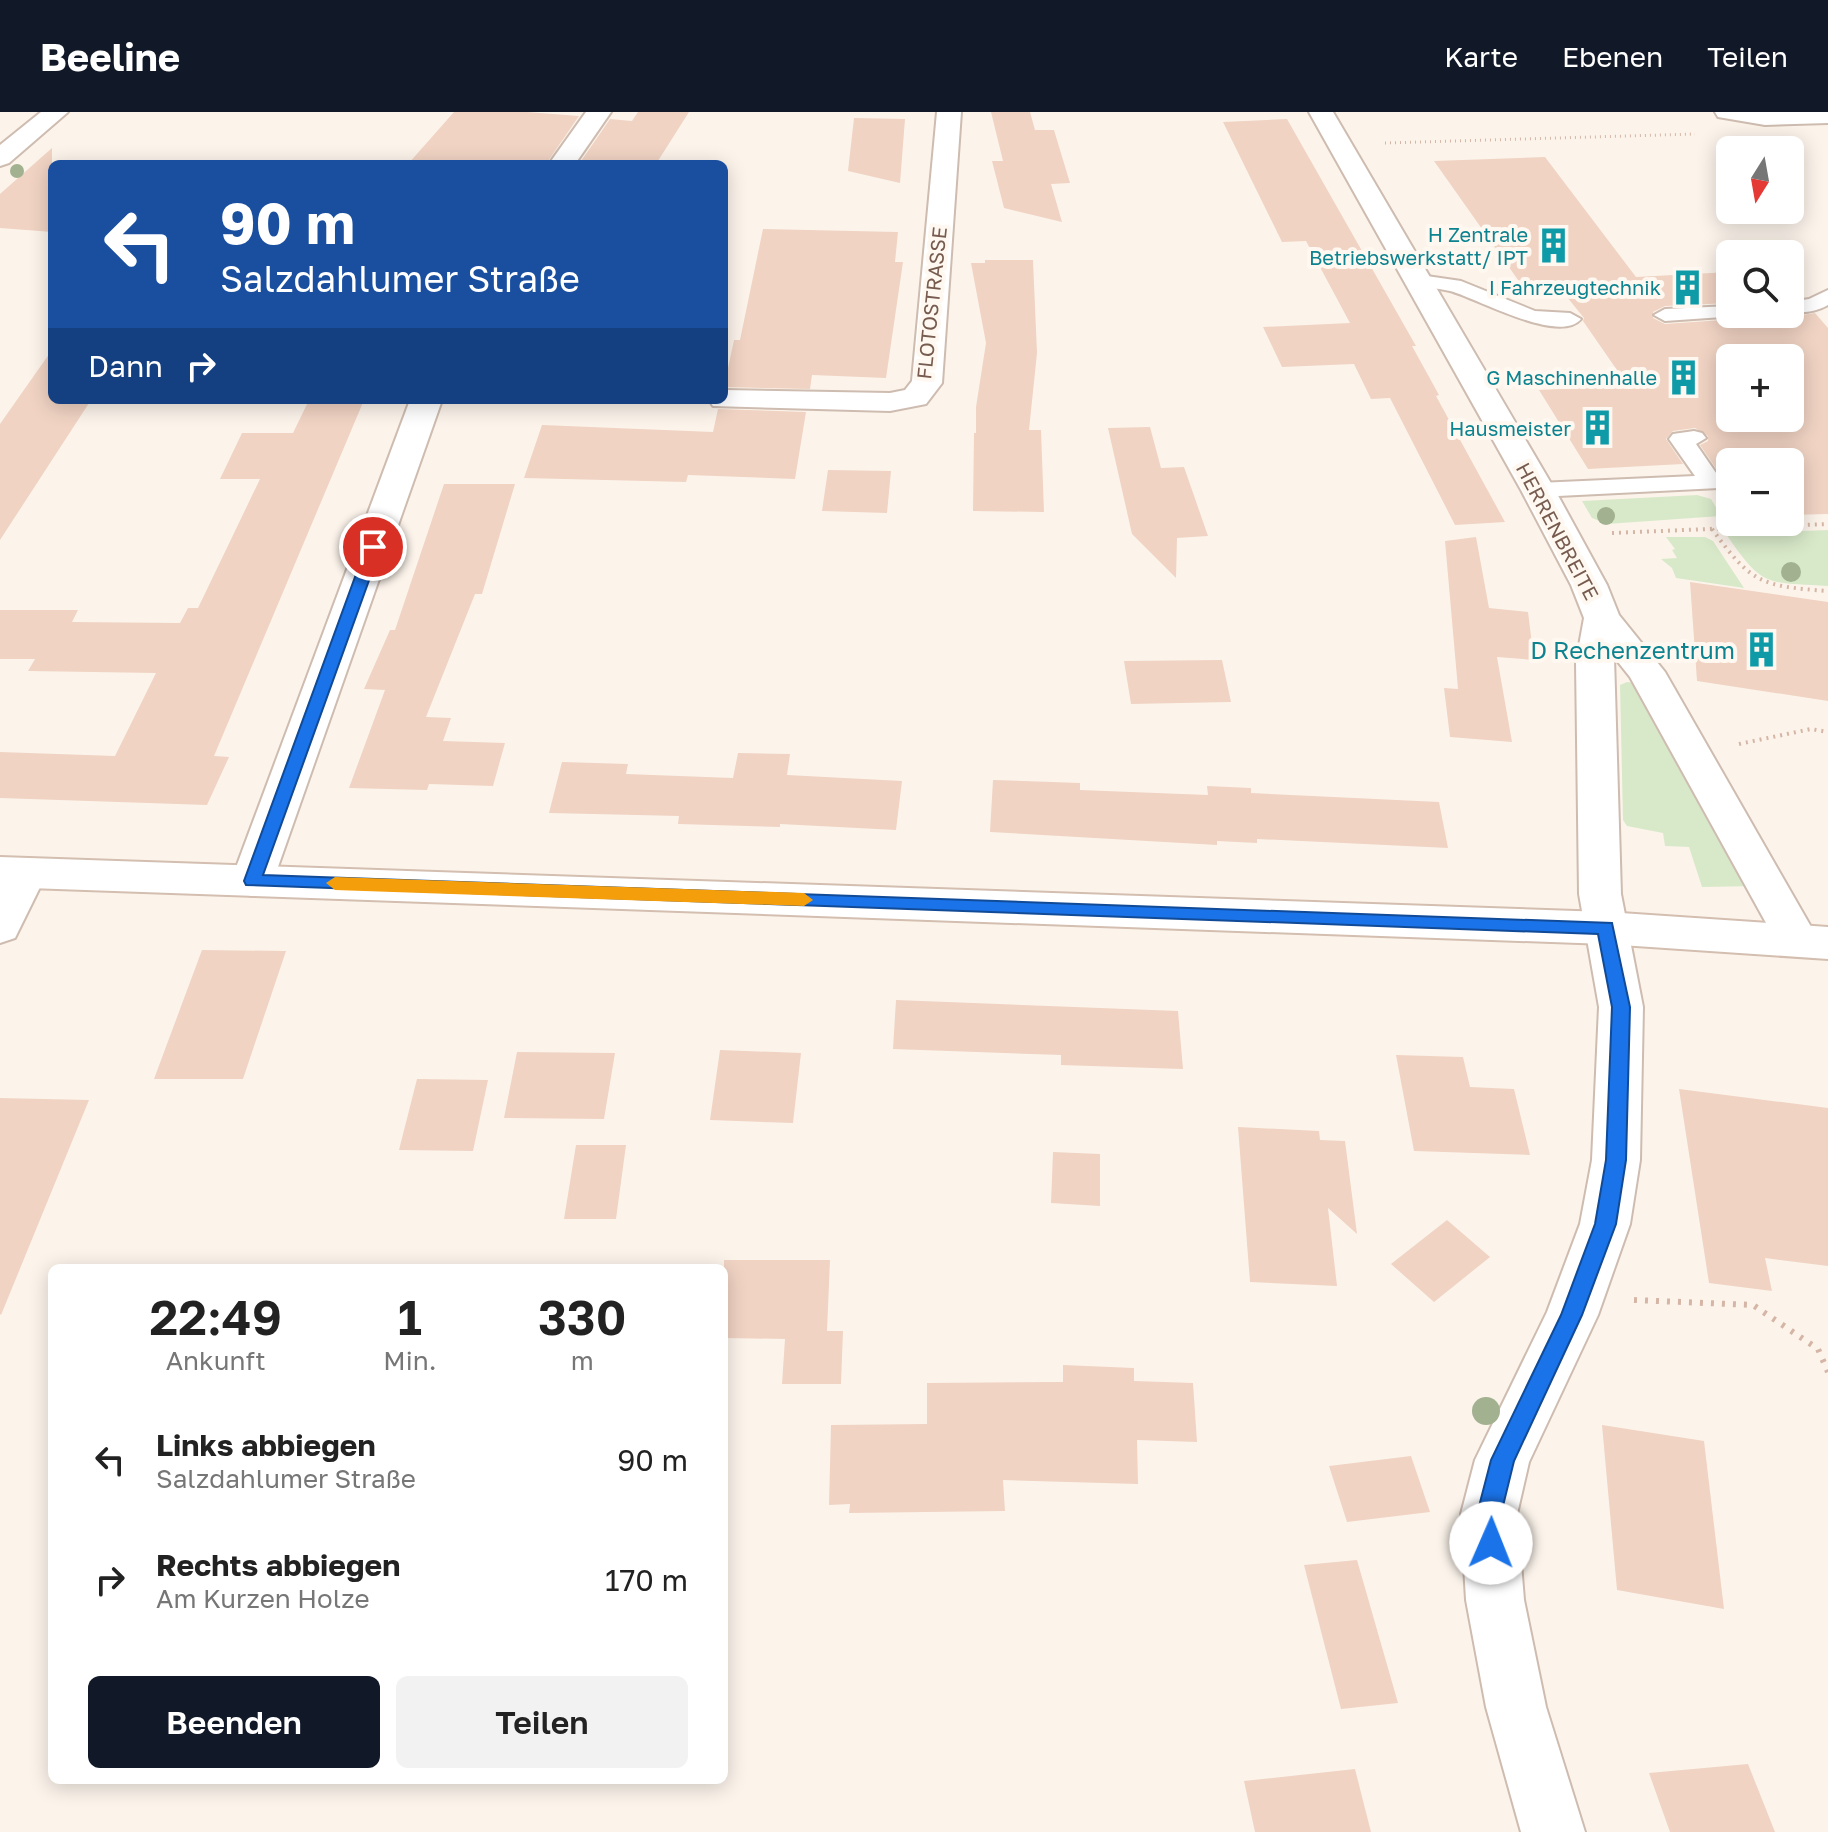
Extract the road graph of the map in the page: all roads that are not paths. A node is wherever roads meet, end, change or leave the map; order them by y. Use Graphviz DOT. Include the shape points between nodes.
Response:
graph roads {
  1 [pos="56,112"];
  2 [pos="599,112"];
  3 [pos="949,112"];
  4 [pos="1321,112"];
  5 [pos="1727,112"];
  6 [pos="1828,116"];
  7 [pos="0,158"];
  8 [pos="565,160"];
  9 [pos="1420,281"];
  10 [pos="1828,296"];
  11 [pos="1804,306"];
  12 [pos="1716,313"];
  13 [pos="1665,315"];
  14 [pos="1570,319"];
  15 [pos="728,399"];
  16 [pos="425,404"];
  17 [pos="1694,438"];
  18 [pos="1538,490"];
  19 [pos="1602,618"];
  20 [pos="13,873"];
  21 [pos="252,881"];
  22 [pos="0,927"];
  23 [pos="1606,928"];
  24 [pos="1812,941"];
  25 [pos="1553,1832"];
  1 -- 7 [label="street"];
  2 -- 8 [label="street"];
  3 -- 15 [label="street, FLOTOSTRASSE" via="927,383 915,397 890,402"];
  4 -- 9 [label="street, HERRENBREITE"];
  5 -- 6 [label="street" via="1765,118"];
  9 -- 14 [label="lane" via="1454,285 1532,317"];
  9 -- 18 [label="street, HERRENBREITE"];
  10 -- 11 [label="lane"];
  12 -- 13 [label="lane"];
  16 -- 21 [label="street"];
  17 -- 18 [label="lane" via="1681,439 1711,483"];
  18 -- 19 [label="street, HERRENBREITE"];
  19 -- 23 [label="street, HERRENBREITE" via="1595,662 1600,894"];
  19 -- 24 [label="street, HERRENBREITE" via="1646,672"];
  20 -- 21 [label="street"];
  20 -- 22 [label="street"];
  21 -- 23 [label="street"];
  23 -- 24 [label="street"];
  23 -- 25 [label="street, HERRENBREITE" via="1621,1007 1616,1160 1605,1224 1572,1315 1502,1460 1489,1514 1495,1600 1516,1707"];
}
